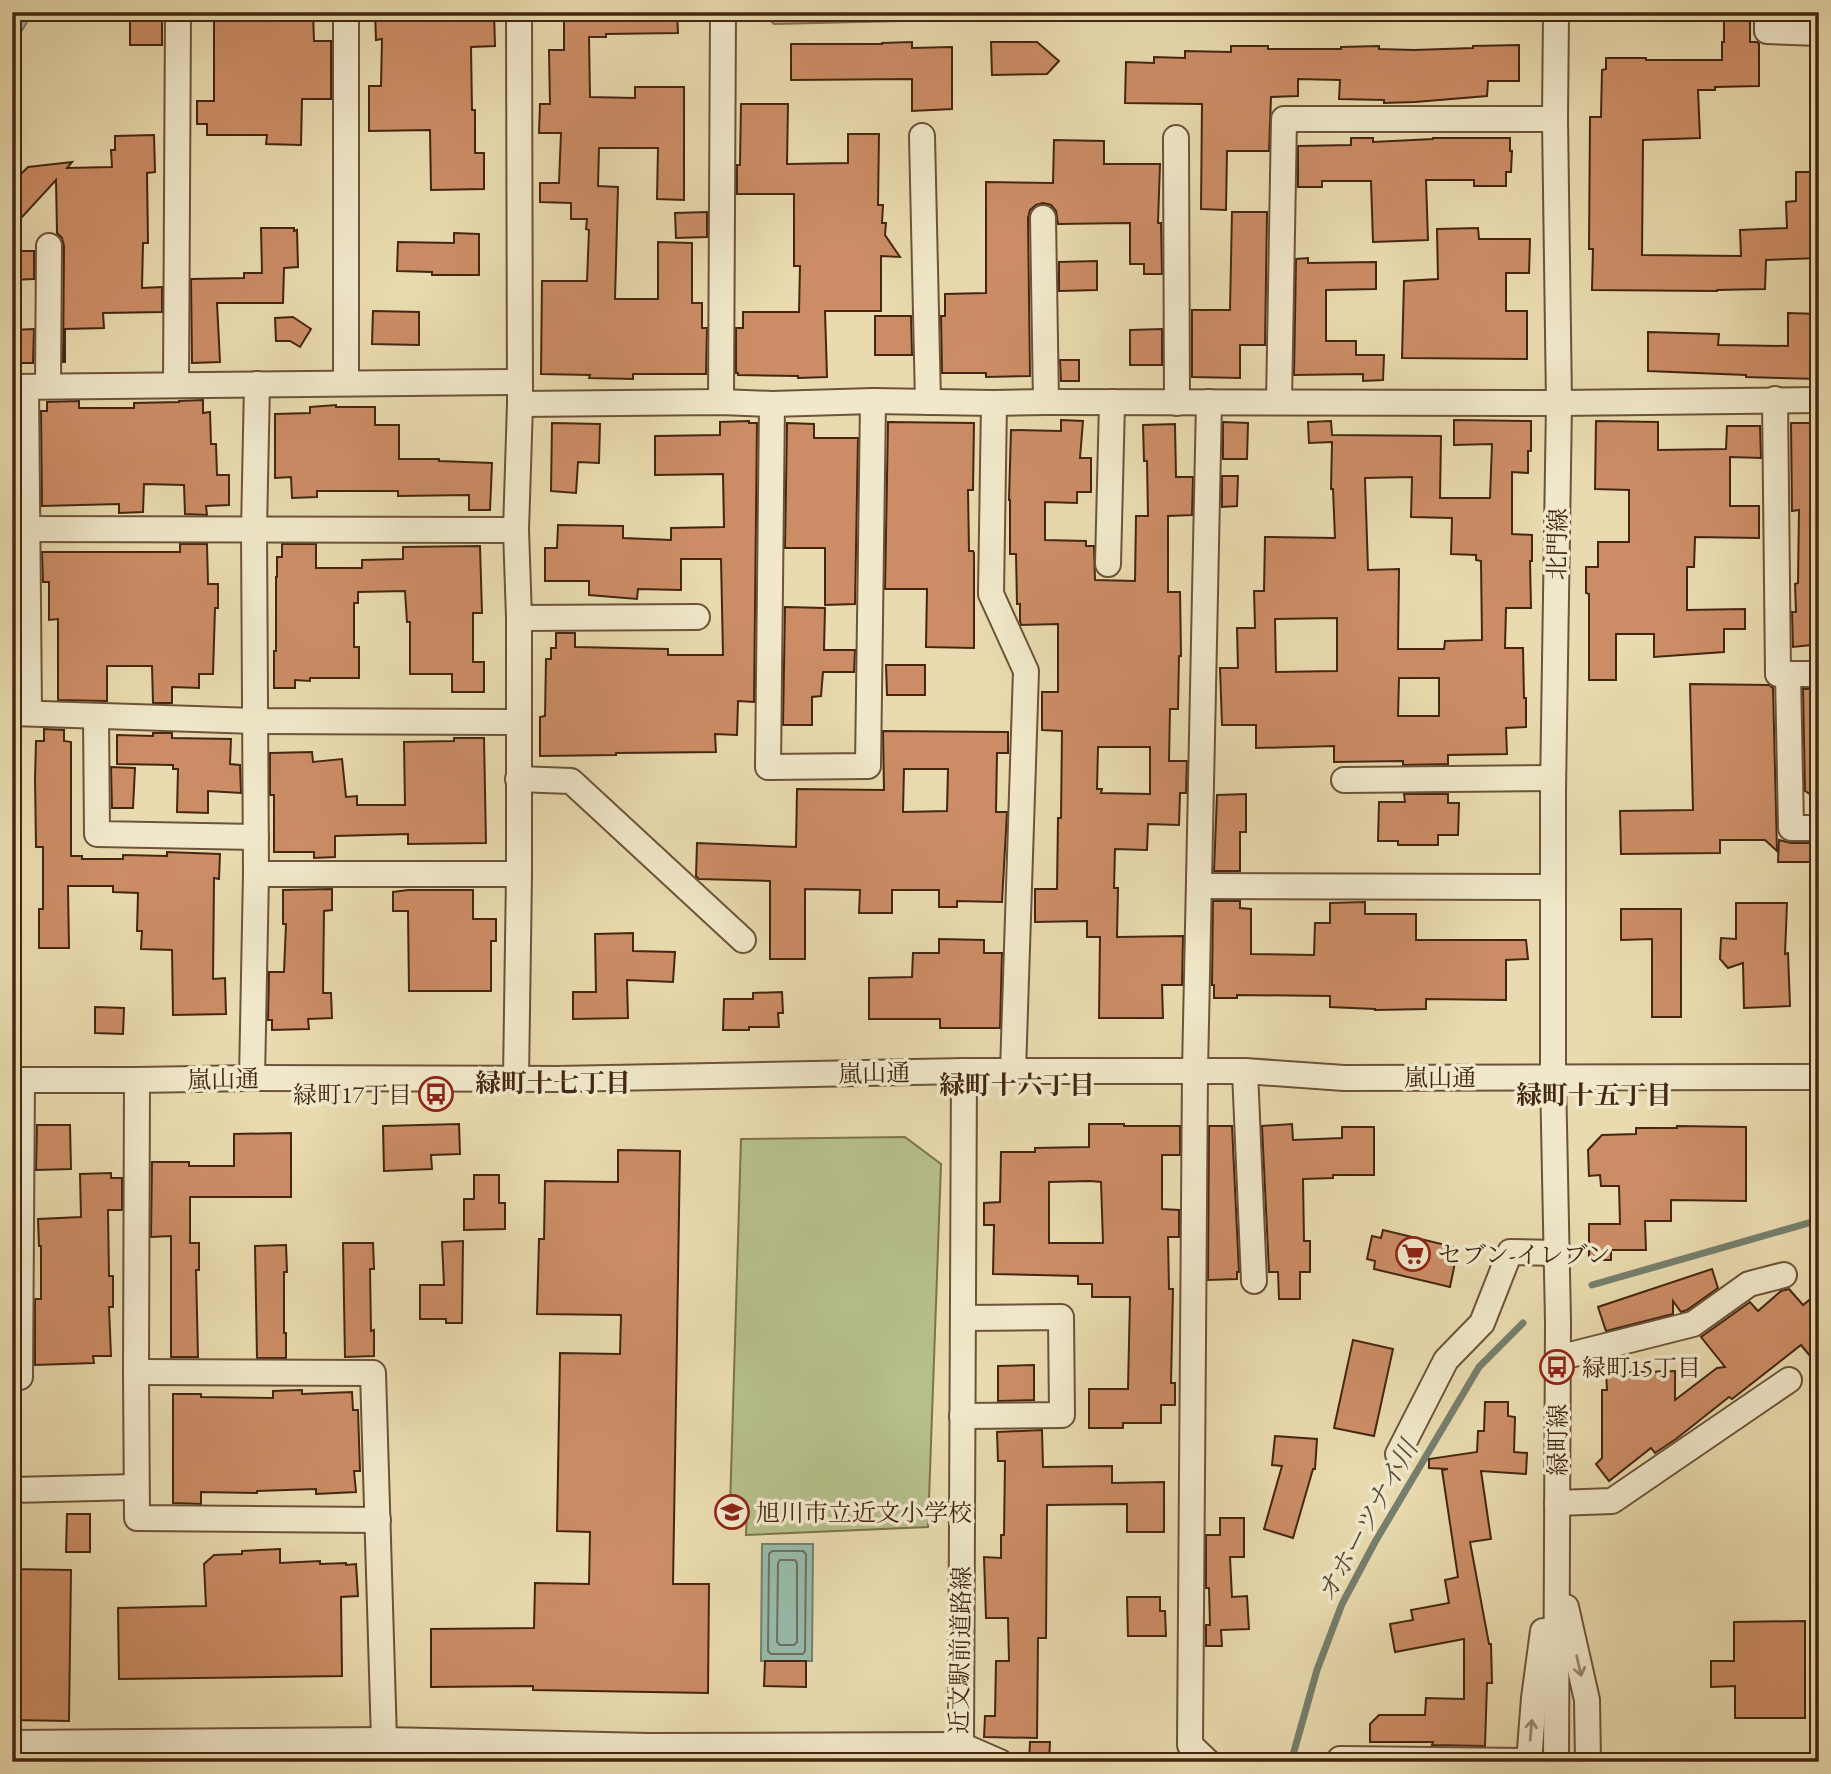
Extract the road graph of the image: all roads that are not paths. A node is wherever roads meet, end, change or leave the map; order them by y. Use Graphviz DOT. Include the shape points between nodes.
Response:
graph roads {
  1 [pos="178,12"];
  2 [pos="346,12"];
  3 [pos="519,12"];
  4 [pos="723,12"];
  5 [pos="1556,12"];
  6 [pos="1767,12"];
  7 [pos="1819,33"];
  8 [pos="1555,119"];
  9 [pos="922,136"];
  10 [pos="1176,138"];
  11 [pos="1043,218"];
  12 [pos="49,246"];
  13 [pos="346,383"];
  14 [pos="257,384"];
  15 [pos="176,385"];
  16 [pos="29,387"];
  17 [pos="520,393"];
  18 [pos="1775,399"];
  19 [pos="1819,400"];
  20 [pos="873,401"];
  21 [pos="721,402"];
  22 [pos="928,402"];
  23 [pos="1045,402"];
  24 [pos="1112,402"];
  25 [pos="1178,402"];
  26 [pos="1209,402"];
  27 [pos="1279,402"];
  28 [pos="994,403"];
  29 [pos="1559,403"];
  30 [pos="772,404"];
  31 [pos="20,529"];
  32 [pos="254,530"];
  33 [pos="516,530"];
  34 [pos="1108,564"];
  35 [pos="697,617"];
  36 [pos="519,618"];
  37 [pos="1788,674"];
  38 [pos="1819,674"];
  39 [pos="21,713"];
  40 [pos="96,716"];
  41 [pos="256,721"];
  42 [pos="519,722"];
  43 [pos="1553,778"];
  44 [pos="518,779"];
  45 [pos="1344,780"];
  46 [pos="1819,828"];
  47 [pos="256,837"];
  48 [pos="256,874"];
  49 [pos="519,874"];
  50 [pos="1199,887"];
  51 [pos="1553,887"];
  52 [pos="743,940"];
  53 [pos="964,1071"];
  54 [pos="1195,1071"];
  55 [pos="1013,1072"];
  56 [pos="1245,1072"];
  57 [pos="1553,1077"];
  58 [pos="1819,1077"];
  59 [pos="252,1078"];
  60 [pos="516,1079"];
  61 [pos="17,1080"];
  62 [pos="137,1080"];
  63 [pos="1556,1265"];
  64 [pos="1784,1275"];
  65 [pos="1254,1281"];
  66 [pos="964,1318"];
  67 [pos="1558,1358"];
  68 [pos="136,1371"];
  69 [pos="20,1377"];
  70 [pos="1789,1380"];
  71 [pos="962,1416"];
  72 [pos="1398,1454"];
  73 [pos="136,1487"];
  74 [pos="12,1490"];
  75 [pos="1557,1503"];
  76 [pos="378,1520"];
  77 [pos="1556,1584"];
  78 [pos="384,1740"];
  79 [pos="12,1743"];
  80 [pos="961,1745"];
  81 [pos="648,1754"];
  82 [pos="1340,1759"];
  83 [pos="1528,1761"];
  84 [pos="1000,1762"];
  85 [pos="1208,1762"];
  86 [pos="1556,1762"];
  87 [pos="1588,1762"];
  1 -- 15 [label="street"];
  2 -- 13 [label="street"];
  3 -- 17 [label="street"];
  4 -- 21 [label="street"];
  5 -- 8 [label="street, 北門線"];
  6 -- 7 [label="street" via="1767,32"];
  8 -- 27 [label="street" via="1284,119"];
  8 -- 29 [label="street, 北門線"];
  9 -- 22 [label="street"];
  10 -- 25 [label="street"];
  11 -- 23 [label="street"];
  12 -- 16 [label="street"];
  13 -- 14 [label="street"];
  13 -- 17 [label="street"];
  14 -- 15 [label="street"];
  14 -- 32 [label="street"];
  15 -- 16 [label="street"];
  16 -- 31 [label="street"];
  17 -- 21 [label="street"];
  17 -- 33 [label="street"];
  18 -- 19 [label="street"];
  18 -- 29 [label="street"];
  18 -- 37 [label="street" via="1778,674"];
  20 -- 22 [label="street"];
  20 -- 30 [label="street"];
  20 -- 30 [label="street" via="868,766 768,767"];
  21 -- 30 [label="street"];
  22 -- 28 [label="street"];
  23 -- 24 [label="street"];
  23 -- 28 [label="street"];
  24 -- 25 [label="street"];
  24 -- 34 [label="street"];
  25 -- 26 [label="street"];
  26 -- 27 [label="street"];
  26 -- 50 [label="street"];
  27 -- 29 [label="street"];
  28 -- 55 [label="street" via="991,594 1026,671"];
  29 -- 43 [label="street, 北門線"];
  31 -- 32 [label="street"];
  31 -- 39 [label="street"];
  32 -- 33 [label="street"];
  32 -- 41 [label="street"];
  33 -- 36 [label="street"];
  35 -- 36 [label="street"];
  36 -- 42 [label="street"];
  37 -- 38 [label="street"];
  37 -- 46 [label="street" via="1791,828"];
  39 -- 40 [label="street"];
  40 -- 41 [label="street"];
  40 -- 47 [label="street" via="97,834"];
  41 -- 42 [label="street"];
  41 -- 47 [label="street"];
  42 -- 44 [label="street"];
  43 -- 45 [label="street"];
  43 -- 51 [label="street, 北門線"];
  44 -- 49 [label="street"];
  44 -- 52 [label="street" via="571,781"];
  47 -- 48 [label="street"];
  48 -- 49 [label="street"];
  48 -- 59 [label="street"];
  49 -- 60 [label="street"];
  50 -- 51 [label="street"];
  50 -- 54 [label="street"];
  51 -- 57 [label="street, 北門線"];
  53 -- 55 [label="street, 嵐山通"];
  53 -- 60 [label="street, 嵐山通"];
  53 -- 66 [label="street, 近文駅前道路線"];
  54 -- 55 [label="street, 嵐山通"];
  54 -- 56 [label="street, 嵐山通"];
  54 -- 85 [label="street" via="1190,1745"];
  56 -- 57 [label="street, 嵐山通"];
  56 -- 65 [label="street"];
  57 -- 58 [label="street, 嵐山通"];
  57 -- 63 [label="street, 緑町線"];
  59 -- 60 [label="street, 嵐山通"];
  59 -- 62 [label="street, 嵐山通"];
  61 -- 62 [label="street, 嵐山通"];
  61 -- 69 [label="street"];
  62 -- 68 [label="street"];
  63 -- 67 [label="street, 緑町線"];
  63 -- 72 [label="street" via="1510,1252 1482,1322 1446,1360"];
  64 -- 67 [label="street" via="1749,1284 1693,1324"];
  66 -- 71 [label="street, 近文駅前道路線"];
  66 -- 71 [label="street" via="1061,1317 1062,1415"];
  67 -- 75 [label="street, 緑町線"];
  68 -- 73 [label="street"];
  68 -- 76 [label="street" via="373,1373"];
  70 -- 75 [label="street" via="1612,1501"];
  71 -- 80 [label="street, 近文駅前道路線"];
  73 -- 74 [label="street"];
  73 -- 76 [label="street" via="137,1518"];
  75 -- 77 [label="street, 緑町線"];
  76 -- 78 [label="street"];
  83 -- 77 [label="street, one-way" via="1550,1584"];
  77 -- 86 [label="street, 緑町線"];
  77 -- 87 [label="street, one-way" via="1561,1584 1587,1700"];
  78 -- 79 [label="street, 近文駅前道路線"];
  78 -- 81 [label="street, 近文駅前道路線"];
  80 -- 81 [label="street, 近文駅前道路線"];
  80 -- 84 [label="street"];
  82 -- 83 [label="street"];
}
